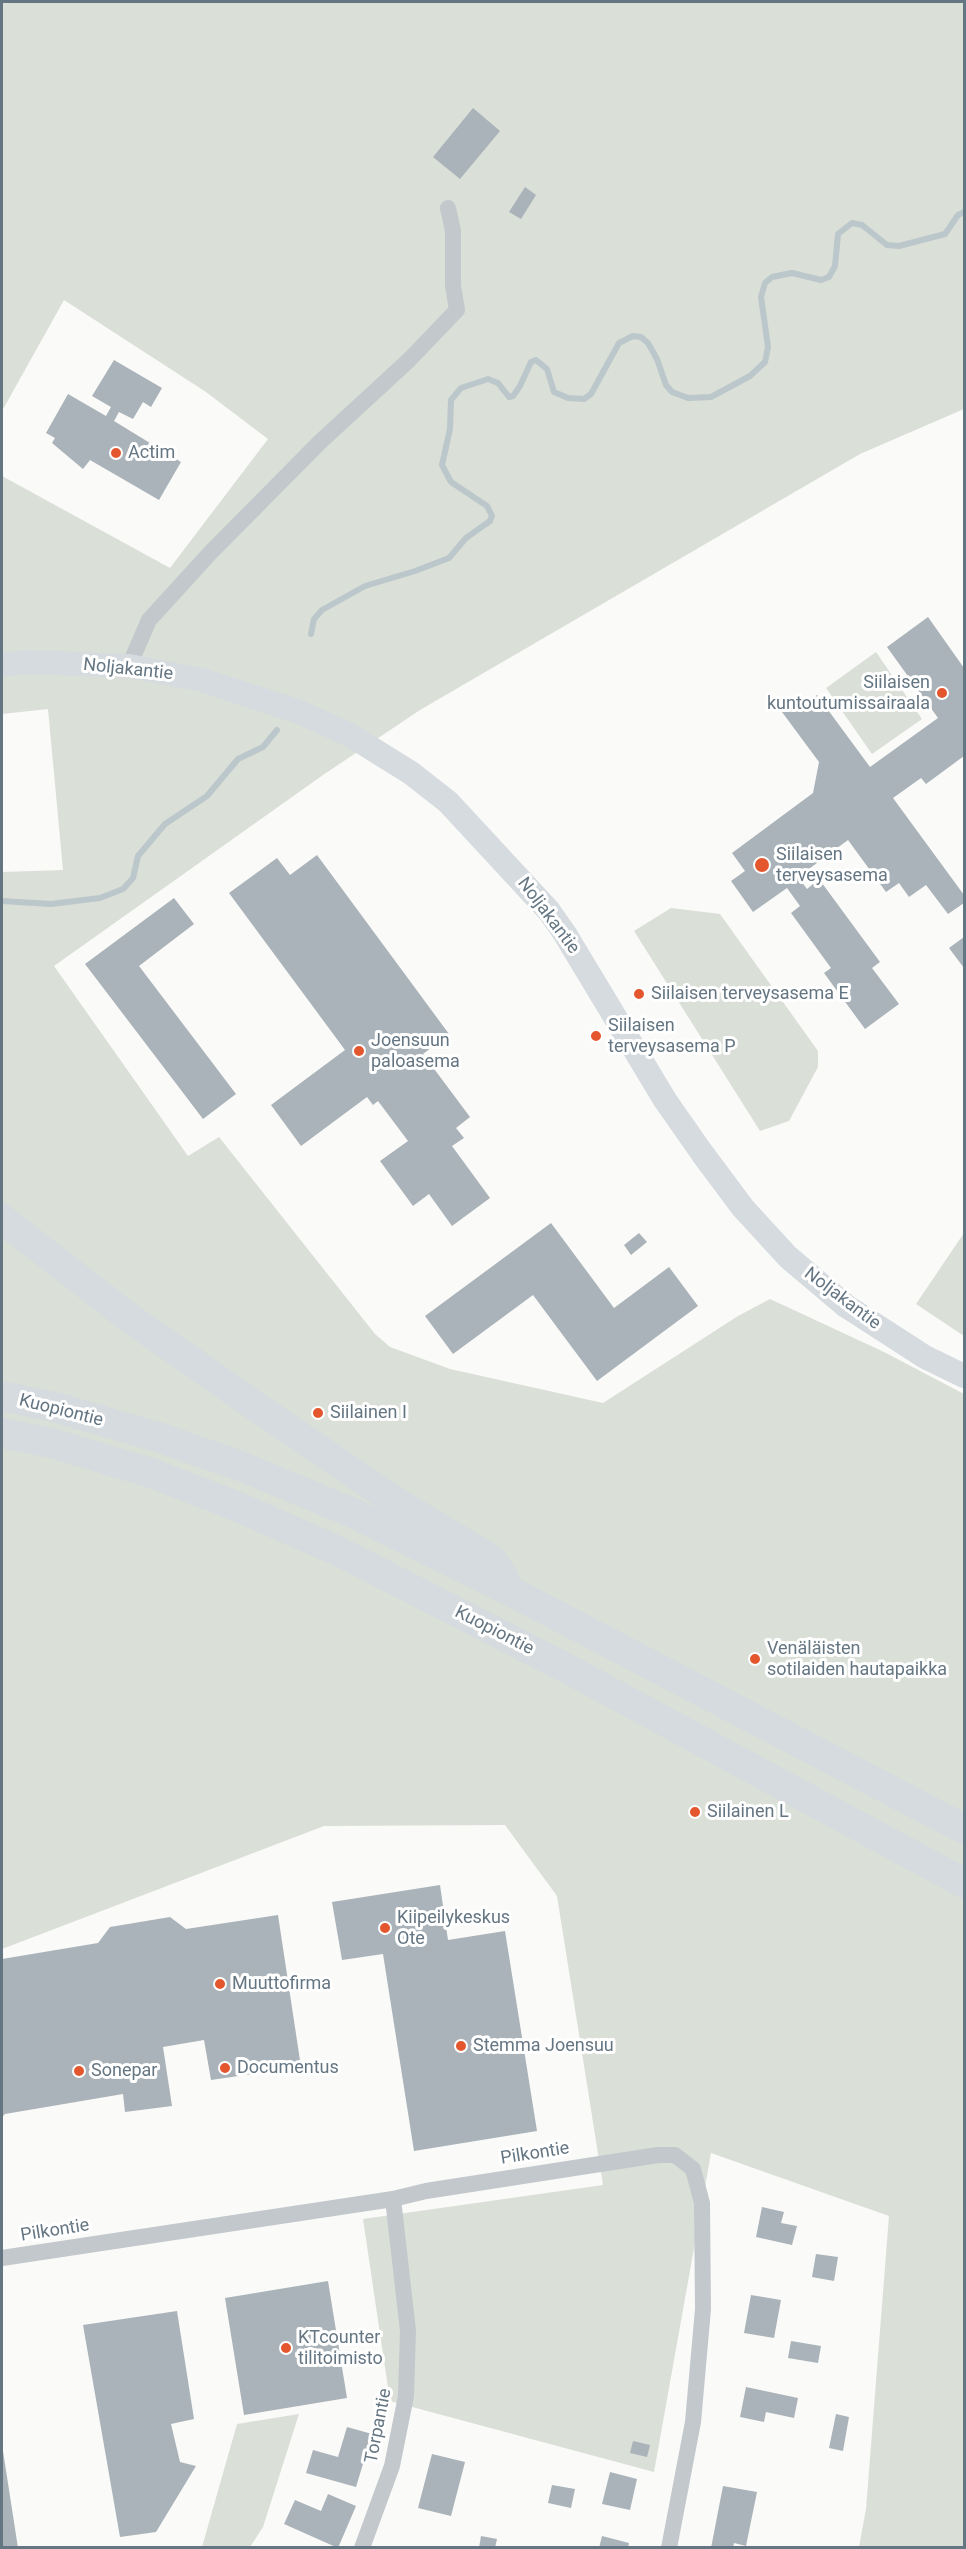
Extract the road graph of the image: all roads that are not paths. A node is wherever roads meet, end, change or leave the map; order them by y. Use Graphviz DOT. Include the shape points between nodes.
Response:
graph roads {
  1 [pos="448,208"];
  2 [pos="2,665"];
  3 [pos="129,666"];
  4 [pos="2,1219"];
  5 [pos="964,1376"];
  6 [pos="2,1396"];
  7 [pos="2,1433"];
  8 [pos="514,1593"];
  9 [pos="964,1829"];
  10 [pos="964,1882"];
  11 [pos="393,2199"];
  12 [pos="2,2258"];
  13 [pos="362,2547"];
  14 [pos="669,2547"];
  1 -- 3 [label="street" via="457,310 320,442 148,620"];
  2 -- 3 [label="main road, Noljakantie" via="28,662"];
  3 -- 5 [label="main road, Noljakantie" via="202,680 297,711 350,735 448,802 521,878 560,926 665,1100 743,1208 788,1257 846,1306 925,1357"];
  4 -- 8 [label="highway" via="131,1319 251,1404 396,1502 491,1559"];
  6 -- 8 [label="highway, Kuopiontie" via="162,1438 243,1467 353,1513"];
  7 -- 10 [label="highway, Kuopiontie" via="51,1443 151,1473 338,1551 568,1669"];
  8 -- 9 [label="highway, Kuopiontie"];
  11 -- 12 [label="street, Pilkontie"];
  11 -- 13 [label="street, Torpantie" via="408,2331 406,2396 392,2466"];
  11 -- 14 [label="street, Pilkontie" via="658,2155 675,2156 693,2169 702,2203 703,2308 693,2422"];
}
